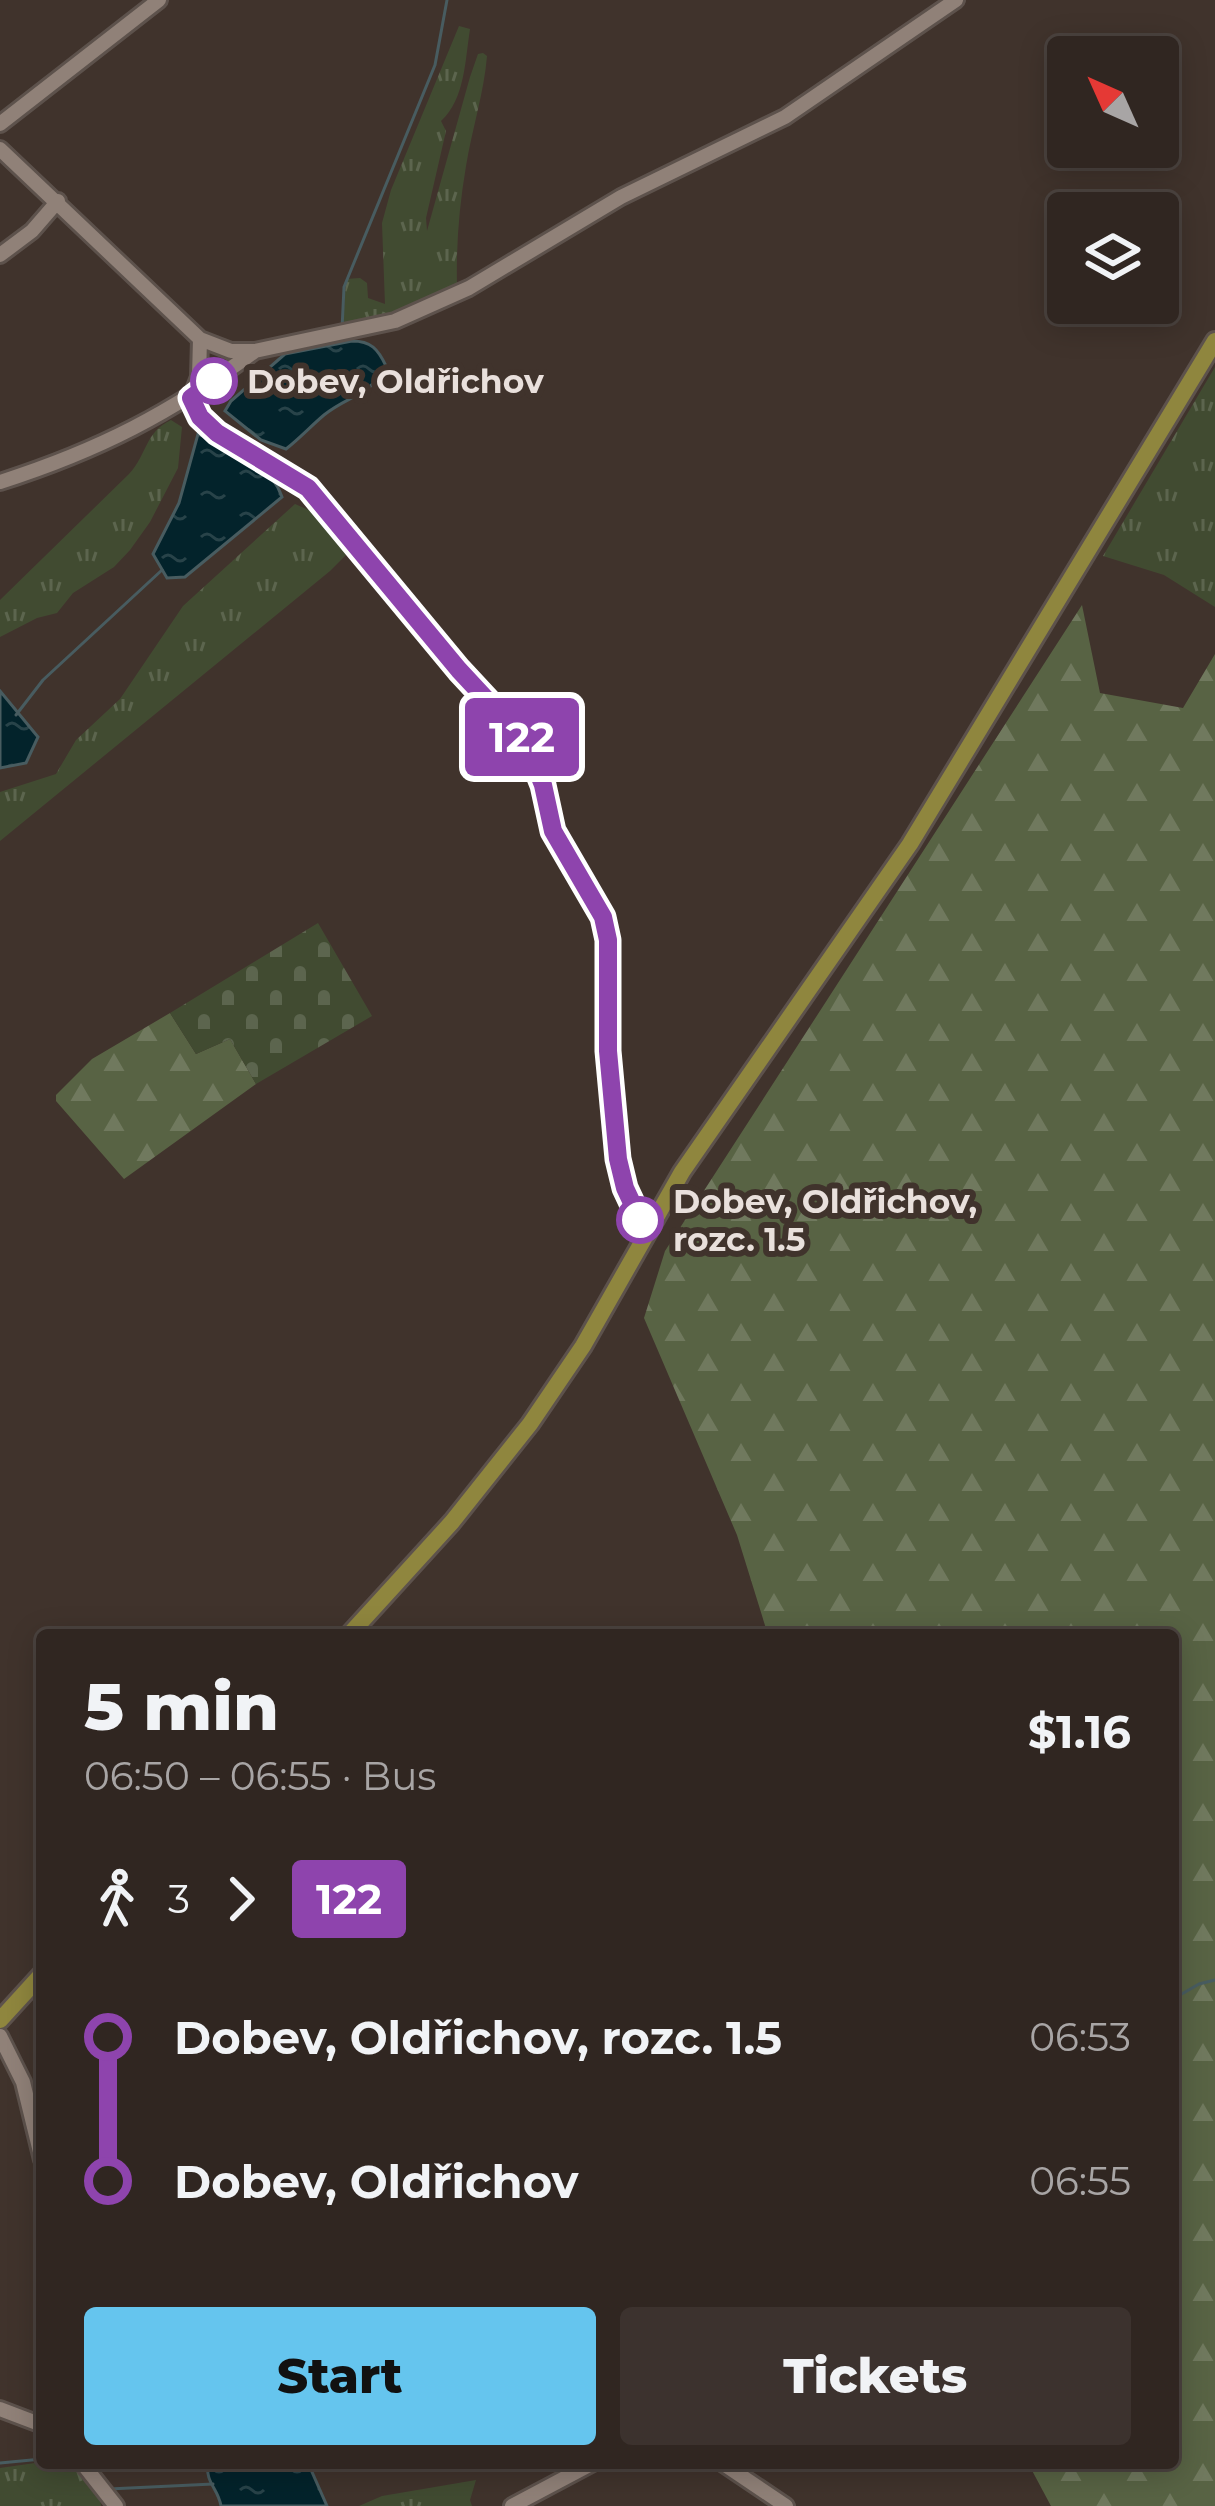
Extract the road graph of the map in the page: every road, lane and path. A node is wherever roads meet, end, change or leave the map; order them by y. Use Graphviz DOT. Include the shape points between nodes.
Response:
graph roads {
  1 [pos="159,0"];
  2 [pos="956,0"];
  3 [pos="0,124"];
  4 [pos="0,149"];
  5 [pos="58,201"];
  6 [pos="0,255"];
  7 [pos="200,339"];
  8 [pos="1215,341"];
  9 [pos="255,351"];
  10 [pos="191,398"];
  11 [pos="0,482"];
  12 [pos="650,1228"];
  13 [pos="354,1629"];
  14 [pos="36,1981"];
  15 [pos="0,2020"];
  16 [pos="0,2036"];
  17 [pos="36,2135"];
  18 [pos="0,2409"];
  19 [pos="36,2423"];
  20 [pos="87,2469"];
  21 [pos="582,2469"];
  22 [pos="731,2469"];
  23 [pos="116,2506"];
  24 [pos="512,2506"];
  25 [pos="786,2506"];
  1 -- 3 [label="street"];
  2 -- 9 [label="street" via="785,117 621,197 469,288 395,321"];
  4 -- 5 [label="street"];
  5 -- 6 [label="street"];
  5 -- 7 [label="street"];
  7 -- 9 [label="street"];
  7 -- 10 [label="street"];
  8 -- 12 [label="main road" via="910,844 718,1116"];
  9 -- 10 [label="street"];
  10 -- 11 [label="street" via="101,446"];
  10 -- 12 [label="street" via="217,433 308,488 526,742 553,831 603,917 618,1159 635,1211"];
  12 -- 13 [label="main road" via="530,1424"];
  14 -- 15 [label="main road"];
  16 -- 17 [label="street"];
  18 -- 19 [label="street"];
  20 -- 23 [label="street"];
  21 -- 24 [label="street"];
  22 -- 25 [label="street"];
}
